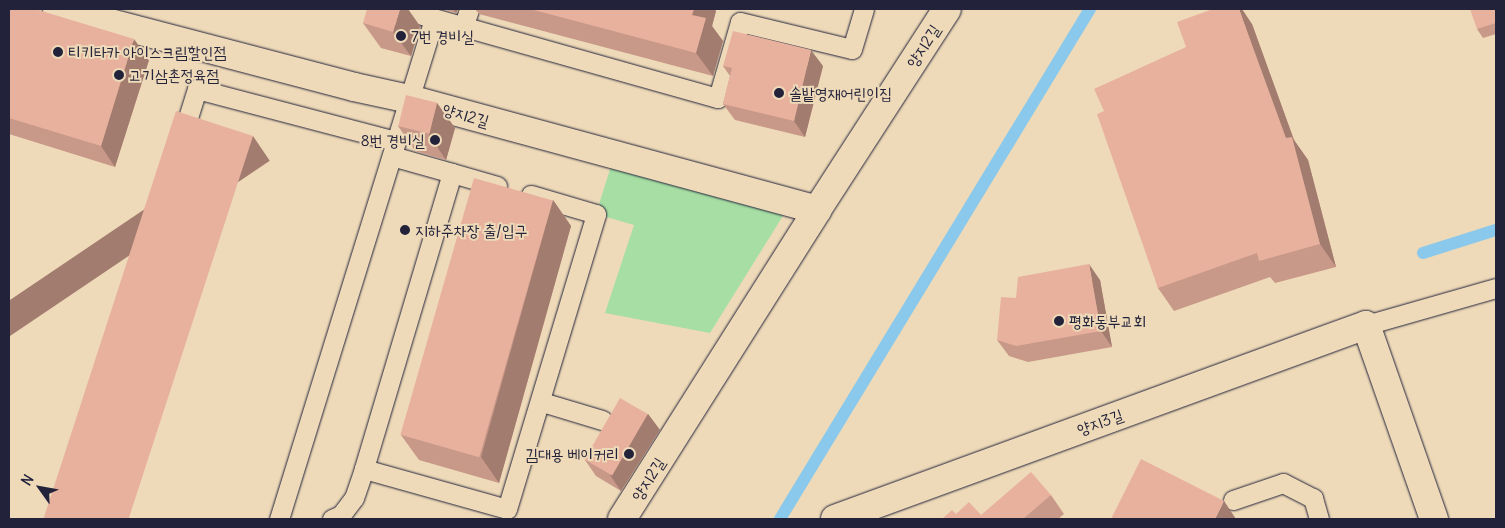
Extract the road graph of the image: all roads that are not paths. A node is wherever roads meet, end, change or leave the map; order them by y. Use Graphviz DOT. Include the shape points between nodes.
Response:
graph roads {
  1 [pos="58,9"];
  2 [pos="401,9"];
  3 [pos="470,9"];
  4 [pos="864,9"];
  5 [pos="947,9"];
  6 [pos="434,18"];
  7 [pos="464,28"];
  8 [pos="409,99"];
  9 [pos="393,148"];
  10 [pos="176,154"];
  11 [pos="452,173"];
  12 [pos="816,210"];
  13 [pos="1496,288"];
  14 [pos="1366,325"];
  15 [pos="542,402"];
  16 [pos="602,420"];
  17 [pos="364,470"];
  18 [pos="1233,500"];
  19 [pos="279,519"];
  20 [pos="332,519"];
  21 [pos="622,519"];
  22 [pos="834,519"];
  23 [pos="1319,519"];
  24 [pos="1434,519"];
  1 -- 8 [label="street, 양지2길"];
  2 -- 6 [label="lane"];
  3 -- 7 [label="lane"];
  4 -- 7 [label="lane" via="852,50 740,22 718,98"];
  5 -- 12 [label="street, 양지2길"];
  6 -- 7 [label="lane"];
  6 -- 8 [label="lane"];
  8 -- 9 [label="lane"];
  8 -- 12 [label="street, 양지2길"];
  9 -- 10 [label="lane" via="197,89"];
  9 -- 11 [label="lane"];
  9 -- 19 [label="lane"];
  11 -- 15 [label="lane" via="596,214"];
  11 -- 17 [label="lane"];
  12 -- 21 [label="street, 양지2길"];
  13 -- 14 [label="lane, 양지3길"];
  14 -- 22 [label="street, 양지3길"];
  14 -- 24 [label="street"];
  15 -- 16 [label="lane"];
  15 -- 17 [label="lane" via="507,509"];
  17 -- 20 [label="lane" via="354,498 341,515"];
  18 -- 23 [label="lane" via="1283,483 1313,498"];
}
